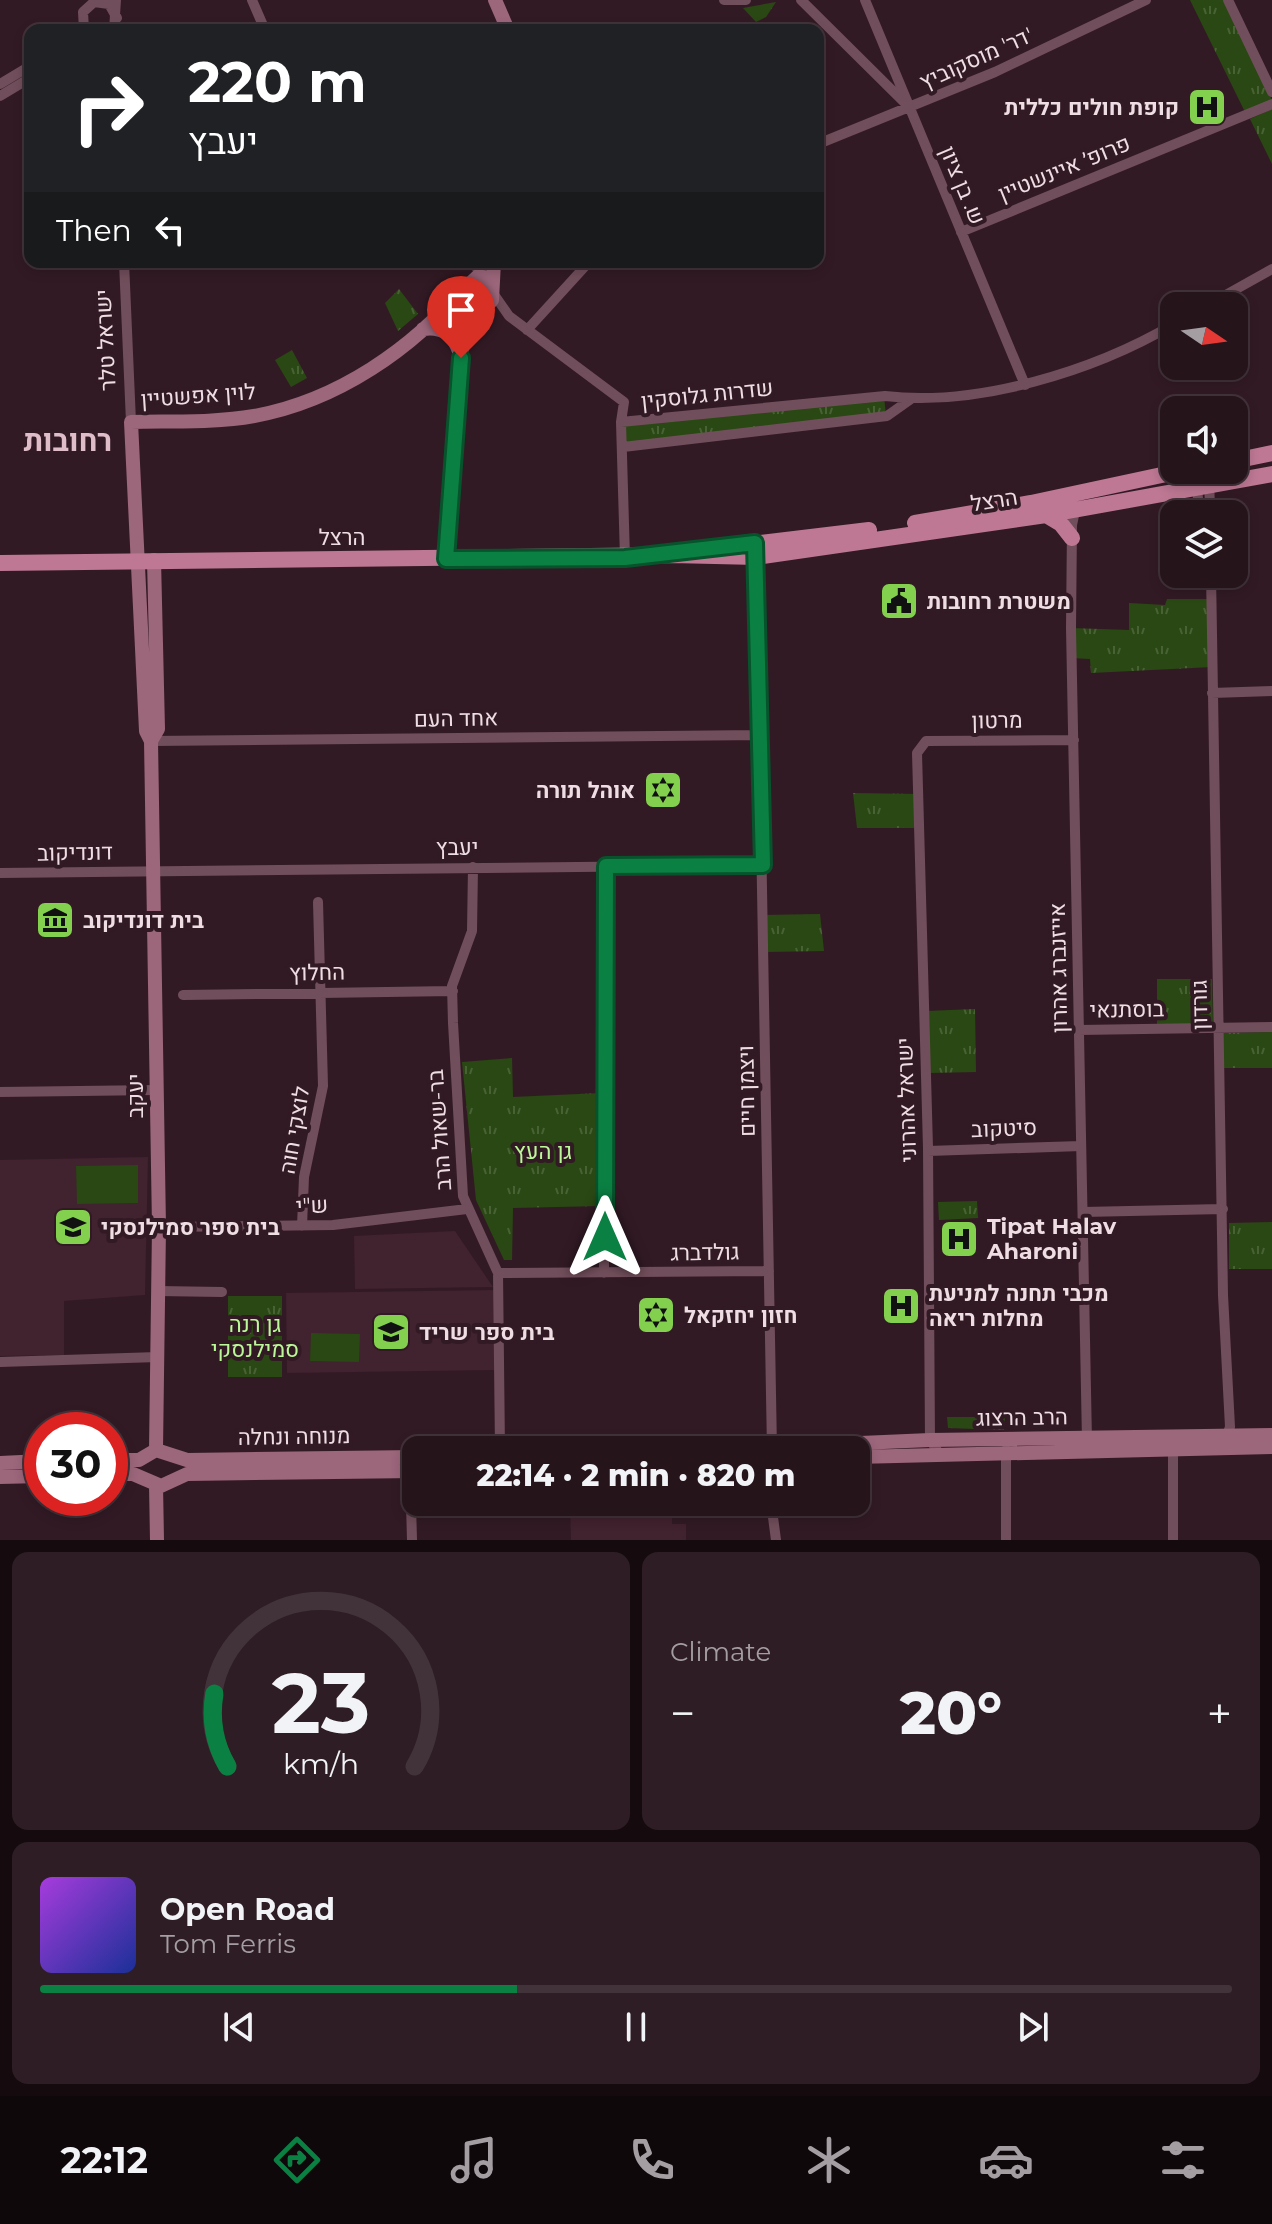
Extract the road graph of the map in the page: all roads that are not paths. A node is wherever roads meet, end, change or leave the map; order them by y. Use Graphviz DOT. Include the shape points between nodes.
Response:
graph roads {
  1 [pos="116,0"];
  2 [pos="252,0"];
  3 [pos="495,0"];
  4 [pos="724,0"];
  5 [pos="746,0"];
  6 [pos="801,0"];
  7 [pos="865,0"];
  8 [pos="1146,0"];
  9 [pos="1228,0"];
  10 [pos="95,1"];
  11 [pos="117,18"];
  12 [pos="82,24"];
  13 [pos="116,24"];
  14 [pos="262,24"];
  15 [pos="505,24"];
  16 [pos="24,70"];
  17 [pos="24,82"];
  18 [pos="0,84"];
  19 [pos="1272,92"];
  20 [pos="0,96"];
  21 [pos="1272,104"];
  22 [pos="910,109"];
  23 [pos="824,142"];
  24 [pos="961,232"];
  25 [pos="124,268"];
  26 [pos="584,268"];
  27 [pos="1272,269"];
  28 [pos="483,275"];
  29 [pos="1231,292"];
  30 [pos="482,313"];
  31 [pos="509,316"];
  32 [pos="423,329"];
  33 [pos="527,330"];
  34 [pos="1160,331"];
  35 [pos="461,358"];
  36 [pos="1025,385"];
  37 [pos="911,399"];
  38 [pos="131,422"];
  39 [pos="621,422"];
  40 [pos="623,447"];
  41 [pos="1272,453"];
  42 [pos="1248,458"];
  43 [pos="1272,474"];
  44 [pos="1160,475"];
  45 [pos="1248,477"];
  46 [pos="1196,484"];
  47 [pos="1088,488"];
  48 [pos="1074,510"];
  49 [pos="1046,515"];
  50 [pos="1072,538"];
  51 [pos="756,550"];
  52 [pos="625,558"];
  53 [pos="446,559"];
  54 [pos="147,560"];
  55 [pos="4,561"];
  56 [pos="1211,588"];
  57 [pos="1272,691"];
  58 [pos="1212,693"];
  59 [pos="761,735"];
  60 [pos="1074,740"];
  61 [pos="151,741"];
  62 [pos="921,744"];
  63 [pos="763,865"];
  64 [pos="606,866"];
  65 [pos="473,867"];
  66 [pos="151,870"];
  67 [pos="0,873"];
  68 [pos="318,902"];
  69 [pos="453,991"];
  70 [pos="323,992"];
  71 [pos="183,995"];
  72 [pos="1272,1027"];
  73 [pos="1220,1028"];
  74 [pos="1079,1030"];
  75 [pos="157,1090"];
  76 [pos="0,1092"];
  77 [pos="1081,1146"];
  78 [pos="928,1151"];
  79 [pos="467,1209"];
  80 [pos="1223,1209"];
  81 [pos="1083,1212"];
  82 [pos="302,1226"];
  83 [pos="159,1227"];
  84 [pos="769,1271"];
  85 [pos="498,1273"];
  86 [pos="604,1273"];
  87 [pos="158,1291"];
  88 [pos="222,1292"];
  89 [pos="158,1357"];
  90 [pos="0,1362"];
  91 [pos="1229,1435"];
  92 [pos="1272,1435"];
  93 [pos="500,1436"];
  94 [pos="771,1436"];
  95 [pos="1184,1438"];
  96 [pos="930,1440"];
  97 [pos="870,1443"];
  98 [pos="1089,1444"];
  99 [pos="1006,1447"];
  100 [pos="1272,1447"];
  101 [pos="1211,1449"];
  102 [pos="1173,1450"];
  103 [pos="151,1453"];
  104 [pos="939,1453"];
  105 [pos="173,1456"];
  106 [pos="870,1456"];
  107 [pos="128,1457"];
  108 [pos="24,1462"];
  109 [pos="0,1463"];
  110 [pos="402,1464"];
  111 [pos="402,1464"];
  112 [pos="128,1474"];
  113 [pos="24,1476"];
  114 [pos="0,1477"];
  115 [pos="173,1479"];
  116 [pos="151,1483"];
  117 [pos="412,1516"];
  118 [pos="773,1516"];
  119 [pos="157,1540"];
  120 [pos="412,1540"];
  121 [pos="773,1540"];
  122 [pos="1006,1540"];
  123 [pos="1173,1540"];
  1 -- 11 [label="street"];
  2 -- 14 [label="street"];
  3 -- 15 [label="street"];
  4 -- 5 [label="street"];
  6 -- 22 [label="street"];
  7 -- 22 [label="street, ש. בן ציון"];
  8 -- 22 [label="street, דר' מוסקוביץ'"];
  9 -- 19 [label="street"];
  10 -- 11 [label="street" via="109,4"];
  10 -- 12 [label="street" via="84,10"];
  11 -- 13 [label="street"];
  16 -- 18 [label="street"];
  17 -- 20 [label="street"];
  21 -- 24 [label="street, פרופ׳ איינשטיין"];
  22 -- 23 [label="street, דר' מוסקוביץ'"];
  22 -- 24 [label="street, ש. בן ציון"];
  24 -- 36 [label="street, ש. בן ציון"];
  25 -- 38 [label="street, ישראל טלר"];
  26 -- 33 [label="street"];
  27 -- 29 [label="street"];
  28 -- 30 [label="street"];
  28 -- 30 [label="street" via="462,298 471,314"];
  28 -- 31 [label="street, שדרות גלוסקין"];
  28 -- 32 [label="street, לוין אפשטיין"];
  30 -- 31 [label="street, שדרות גלוסקין"];
  30 -- 35 [label="street" via="466,332"];
  31 -- 33 [label="street, שדרות גלוסקין"];
  32 -- 35 [label="street" via="449,333"];
  32 -- 38 [label="street, לוין אפשטיין" via="388,358 295,405 241,417"];
  33 -- 39 [label="street, שדרות גלוסקין" via="624,402"];
  34 -- 36 [label="street, שדרות גלוסקין" via="1119,353"];
  35 -- 53 [label="street"];
  36 -- 37 [label="street, שדרות גלוסקין"];
  37 -- 39 [label="street, שדרות גלוסקין" via="885,396"];
  37 -- 40 [label="street, שדרות גלוסקין" via="887,416"];
  38 -- 54 [label="street, ישראל טלר" via="135,534"];
  39 -- 40 [label="street"];
  40 -- 52 [label="street"];
  41 -- 42 [label="main road"];
  43 -- 45 [label="main road, הרצל"];
  44 -- 47 [label="main road, הרצל"];
  46 -- 48 [label="main road, הרצל"];
  47 -- 48 [label="street, אייזנברג אהרון"];
  47 -- 51 [label="main road, הרצל" via="992,510"];
  48 -- 49 [label="main road, הרצל"];
  48 -- 50 [label="street, אייזנברג אהרון"];
  49 -- 50 [label="main road"];
  49 -- 51 [label="main road, הרצל"];
  50 -- 60 [label="street, אייזנברג אהרון"];
  51 -- 52 [label="main road, הרצל"];
  51 -- 59 [label="street, ויצמן חיים"];
  52 -- 53 [label="main road, הרצל"];
  53 -- 54 [label="main road, הרצל"];
  54 -- 55 [label="main road, הרצל"];
  54 -- 61 [label="street, יעקב" via="146,731"];
  56 -- 58 [label="street, גורדון"];
  57 -- 58 [label="street"];
  58 -- 73 [label="street, גורדון"];
  59 -- 61 [label="street, אחד העם"];
  59 -- 63 [label="street, ויצמן חיים"];
  60 -- 62 [label="street, מרטון"];
  60 -- 74 [label="street, אייזנברג אהרון"];
  61 -- 66 [label="street, יעקב"];
  62 -- 78 [label="street, ישראל אהרוני" via="918,828"];
  63 -- 64 [label="street, יעבץ"];
  63 -- 84 [label="street, ויצמן חיים"];
  64 -- 65 [label="street, יעבץ"];
  64 -- 86 [label="street"];
  65 -- 66 [label="street, יעבץ"];
  65 -- 69 [label="street, בר-שאול הרב" via="472,931"];
  66 -- 67 [label="street, דונדיקוב"];
  66 -- 75 [label="street, יעקב"];
  68 -- 70 [label="street, לוצקי חוה"];
  69 -- 70 [label="street, החלוץ"];
  69 -- 79 [label="street, בר-שאול הרב" via="460,1173"];
  70 -- 71 [label="street, החלוץ"];
  70 -- 82 [label="street, לוצקי חוה" via="323,1086 305,1169"];
  72 -- 73 [label="street, בוסתנאי"];
  73 -- 74 [label="street, בוסתנאי"];
  73 -- 80 [label="street, גורדון"];
  74 -- 77 [label="street, אייזנברג אהרון"];
  75 -- 76 [label="street"];
  75 -- 83 [label="street, יעקב"];
  77 -- 78 [label="street, סיטקוב"];
  77 -- 81 [label="street, אייזנברג אהרון"];
  78 -- 96 [label="street, ישראל אהרוני"];
  79 -- 82 [label="street, ש\"י"];
  79 -- 85 [label="street, בר-שאול הרב"];
  80 -- 81 [label="street"];
  80 -- 91 [label="street, גורדון"];
  81 -- 98 [label="street, אייזנברג אהרון"];
  82 -- 83 [label="street, ש\"י"];
  83 -- 87 [label="street, יעקב"];
  84 -- 86 [label="street, גולדברג"];
  84 -- 94 [label="street, ויצמן חיים"];
  85 -- 86 [label="street, גולדברג"];
  85 -- 93 [label="street, בר-שאול הרב"];
  87 -- 88 [label="street"];
  87 -- 89 [label="street, יעקב"];
  89 -- 90 [label="street"];
  89 -- 103 [label="street, יעקב"];
  91 -- 92 [label="street, הרב הרצוג"];
  91 -- 95 [label="street, הרב הרצוג"];
  91 -- 101 [label="street"];
  95 -- 98 [label="street, הרב הרצוג"];
  95 -- 102 [label="street"];
  96 -- 97 [label="street, הרב הרצוג"];
  96 -- 99 [label="street, הרב הרצוג"];
  96 -- 104 [label="street"];
  98 -- 99 [label="street, הרב הרצוג"];
  98 -- 102 [label="street, הרב הרצוג"];
  99 -- 104 [label="street, הרב הרצוג"];
  99 -- 122 [label="street"];
  100 -- 101 [label="street, הרב הרצוג"];
  101 -- 102 [label="street, הרב הרצוג"];
  102 -- 123 [label="street"];
  103 -- 105 [label="street"];
  103 -- 107 [label="street"];
  103 -- 116 [label="street" via="142,1466"];
  104 -- 106 [label="street, הרב הרצוג"];
  105 -- 110 [label="street, מנוחה ונחלה"];
  105 -- 115 [label="street"];
  108 -- 109 [label="street"];
  111 -- 115 [label="street, מנוחה ונחלה" via="187,1474"];
  112 -- 116 [label="street"];
  113 -- 114 [label="street"];
  115 -- 116 [label="street"];
  116 -- 119 [label="street"];
  117 -- 120 [label="street"];
  118 -- 121 [label="street"];
}
